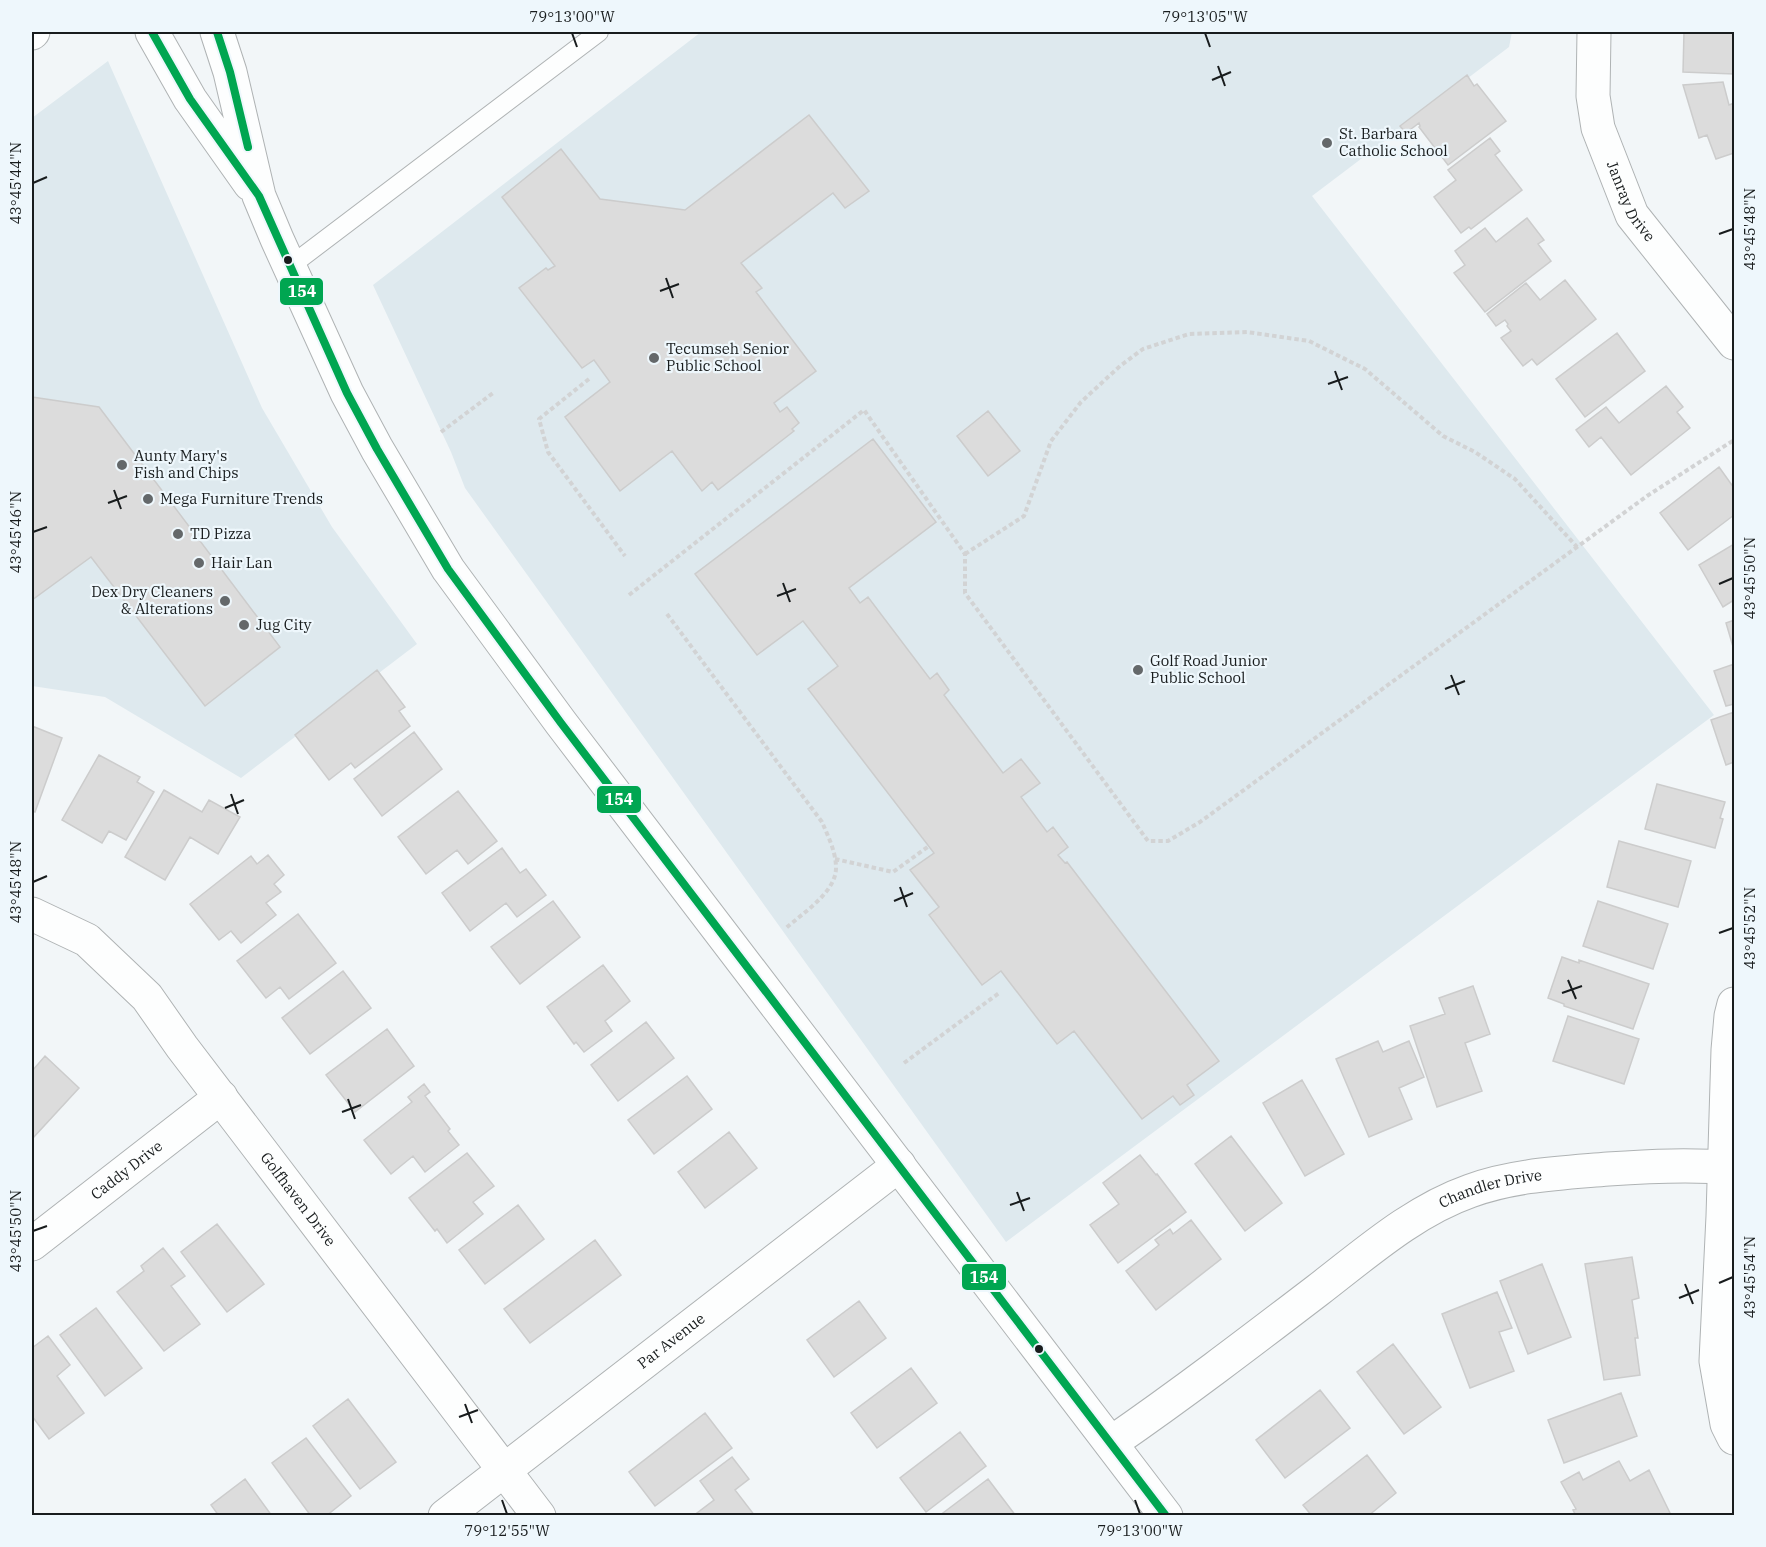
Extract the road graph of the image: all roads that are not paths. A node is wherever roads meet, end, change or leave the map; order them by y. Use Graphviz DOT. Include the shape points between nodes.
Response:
graph roads {
  1 [pos="152,32"];
  2 [pos="217,32"];
  3 [pos="599,32"];
  4 [pos="1594,32"];
  5 [pos="259,196"];
  6 [pos="289,267"];
  7 [pos="1734,343"];
  8 [pos="32,914"];
  9 [pos="1734,1004"];
  10 [pos="221,1097"];
  11 [pos="899,1166"];
  12 [pos="1730,1167"];
  13 [pos="32,1244"];
  14 [pos="1734,1438"];
  15 [pos="1111,1443"];
  16 [pos="504,1470"];
  17 [pos="445,1515"];
  18 [pos="539,1515"];
  19 [pos="1166,1515"];
  1 -- 5 [label="street" via="190,99"];
  2 -- 5 [label="street"];
  3 -- 6 [label="lane"];
  4 -- 7 [label="street, Janray Drive" via="1593,96 1598,128 1632,215"];
  5 -- 6 [label="street"];
  6 -- 11 [label="street" via="347,393 448,569"];
  8 -- 10 [label="street, Golfhaven Drive" via="87,940 147,997"];
  9 -- 12 [label="street" via="1728,1050"];
  10 -- 13 [label="street, Caddy Drive"];
  10 -- 16 [label="street, Golfhaven Drive"];
  11 -- 15 [label="street"];
  11 -- 16 [label="street, Par Avenue"];
  12 -- 14 [label="street" via="1716,1361 1727,1424"];
  12 -- 15 [label="street, Chandler Drive" via="1668,1165 1564,1172 1470,1191 1421,1214 1383,1240 1176,1399"];
  15 -- 19 [label="street"];
  16 -- 17 [label="street, Par Avenue"];
  16 -- 18 [label="street, Golfhaven Drive"];
}
